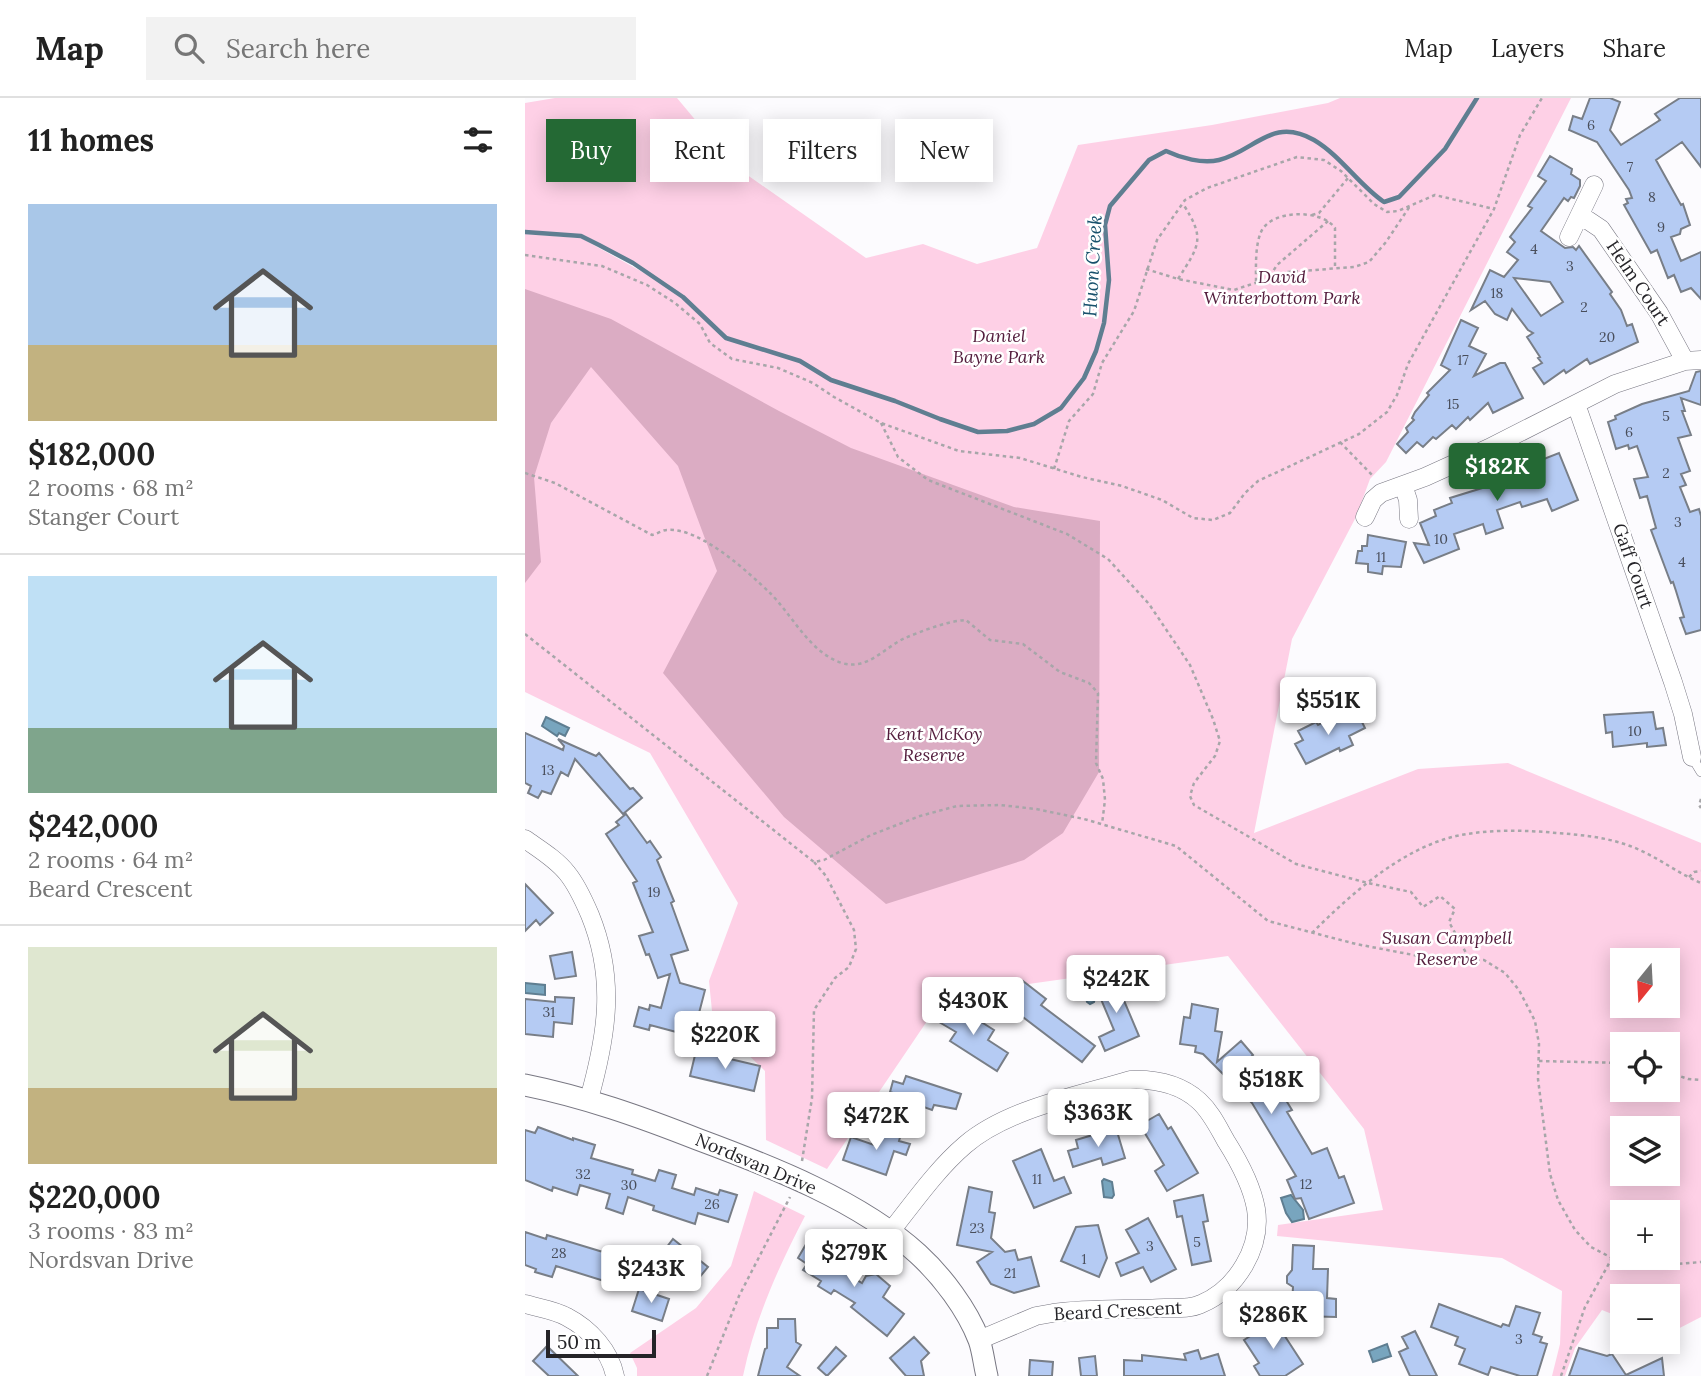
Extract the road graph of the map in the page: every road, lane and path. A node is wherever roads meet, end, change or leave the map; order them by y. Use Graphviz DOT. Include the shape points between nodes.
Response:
graph roads {
  1 [pos="1540,99"];
  2 [pos="1348,178"];
  3 [pos="1594,185"];
  4 [pos="1183,204"];
  5 [pos="1410,206"];
  6 [pos="1494,209"];
  7 [pos="1311,215"];
  8 [pos="1580,215"];
  9 [pos="1328,221"];
  10 [pos="1569,237"];
  11 [pos="525,255"];
  12 [pos="1335,268"];
  13 [pos="1146,269"];
  14 [pos="1271,276"];
  15 [pos="1178,279"];
  16 [pos="1256,281"];
  17 [pos="1693,361"];
  18 [pos="1576,404"];
  19 [pos="881,423"];
  20 [pos="1340,442"];
  21 [pos="1054,469"];
  22 [pos="525,473"];
  23 [pos="1395,488"];
  24 [pos="1365,517"];
  25 [pos="1409,519"];
  26 [pos="525,634"];
  27 [pos="1694,729"];
  28 [pos="1697,764"];
  29 [pos="1701,799"];
  30 [pos="1701,808"];
  31 [pos="1102,824"];
  32 [pos="525,839"];
  33 [pos="814,862"];
  34 [pos="1701,871"];
  35 [pos="1689,877"];
  36 [pos="1368,883"];
  37 [pos="1701,883"];
  38 [pos="1312,933"];
  39 [pos="1470,960"];
  40 [pos="1539,1061"];
  41 [pos="1610,1063"];
  42 [pos="1680,1076"];
  43 [pos="1701,1080"];
  44 [pos="525,1085"];
  45 [pos="589,1100"];
  46 [pos="799,1180"];
  47 [pos="891,1231"];
  48 [pos="1610,1257"];
  49 [pos="1610,1262"];
  50 [pos="1701,1262"];
  51 [pos="1680,1264"];
  52 [pos="525,1304"];
  53 [pos="979,1340"];
  54 [pos="615,1376"];
  55 [pos="707,1376"];
  56 [pos="987,1376"];
  57 [pos="1561,1376"];
  1 -- 6 [label="path" via="1520,135"];
  2 -- 4 [label="path" via="1324,160 1297,157 1207,188"];
  2 -- 5 [label="path" via="1387,212"];
  2 -- 7 [label="path" via="1319,213"];
  3 -- 8 [label="street"];
  4 -- 13 [label="path" via="1157,240"];
  4 -- 15 [label="path" via="1196,225 1198,243"];
  5 -- 6 [label="path" via="1435,195"];
  5 -- 12 [label="path" via="1369,262"];
  6 -- 20 [label="path" via="1387,412 1367,430"];
  7 -- 9 [label="path"];
  7 -- 16 [label="path" via="1277,218 1266,224 1261,232"];
  8 -- 10 [label="street"];
  8 -- 17 [label="street, Helm Court" via="1601,229"];
  9 -- 12 [label="path" via="1335,228"];
  9 -- 14 [label="path" via="1277,265"];
  11 -- 19 [label="path" via="602,267 646,285 700,324 710,343 732,359 778,368 813,383"];
  12 -- 14 [label="path"];
  13 -- 15 [label="path"];
  13 -- 21 [label="path" via="1134,311 1102,363 1093,394 1069,421"];
  14 -- 16 [label="path"];
  15 -- 16 [label="path" via="1234,290"];
  17 -- 18 [label="street" via="1615,384"];
  18 -- 23 [label="street"];
  18 -- 27 [label="street, Gaff Court"];
  19 -- 21 [label="path" via="959,451 1020,458"];
  19 -- 36 [label="path" via="898,457 928,480 1067,534 1108,559 1149,604 1189,665 1220,741 1215,756 1194,783 1190,796 1194,805 1296,864"];
  20 -- 21 [label="path" via="1258,481 1230,513 1213,520 1193,518 1162,500 1122,486"];
  20 -- 23 [label="path"];
  22 -- 31 [label="path" via="555,482 652,536 667,530 685,532 714,548 771,594 820,650 838,662 862,664 903,639 966,620 990,640 1023,644 1059,672 1089,683 1098,693 1096,762 1103,779"];
  23 -- 24 [label="street" via="1373,500"];
  23 -- 25 [label="street" via="1408,500"];
  26 -- 33 [label="path"];
  27 -- 28 [label="street, Gaff Court"];
  29 -- 30 [label="path"];
  31 -- 33 [label="path" via="1036,809 957,806 884,830"];
  31 -- 38 [label="path" via="1176,846 1268,921"];
  32 -- 45 [label="street" via="566,872 583,898 605,958 605,1029"];
  33 -- 46 [label="path" via="853,930 856,950 849,967 835,978 814,1010 812,1098"];
  34 -- 35 [label="path"];
  35 -- 36 [label="path" via="1631,846 1594,836 1524,829 1455,836 1414,853"];
  35 -- 37 [label="path"];
  36 -- 38 [label="path"];
  36 -- 39 [label="path" via="1411,892 1423,907 1440,897 1455,909 1449,922"];
  38 -- 39 [label="path" via="1450,962"];
  39 -- 40 [label="path" via="1484,960 1505,972 1519,990 1535,1021"];
  40 -- 41 [label="path"];
  40 -- 48 [label="path" via="1545,1140 1558,1200 1575,1230 1591,1247"];
  42 -- 43 [label="path"];
  44 -- 45 [label="street, Nordsvan Drive"];
  45 -- 46 [label="street, Nordsvan Drive"];
  46 -- 47 [label="street, Nordsvan Drive"];
  46 -- 55 [label="path" via="739,1296"];
  47 -- 53 [label="street, Nordsvan Drive" via="943,1281"];
  47 -- 53 [label="street, Beard Crescent" via="965,1145 1017,1115 1130,1080 1148,1079 1183,1090 1209,1111 1256,1208 1254,1241 1235,1280 1214,1297 1191,1307 1053,1313"];
  49 -- 57 [label="path" via="1585,1307"];
  50 -- 51 [label="path"];
  52 -- 54 [label="street" via="566,1316 583,1328 608,1356"];
  53 -- 56 [label="street, Nordsvan Drive"];
}
